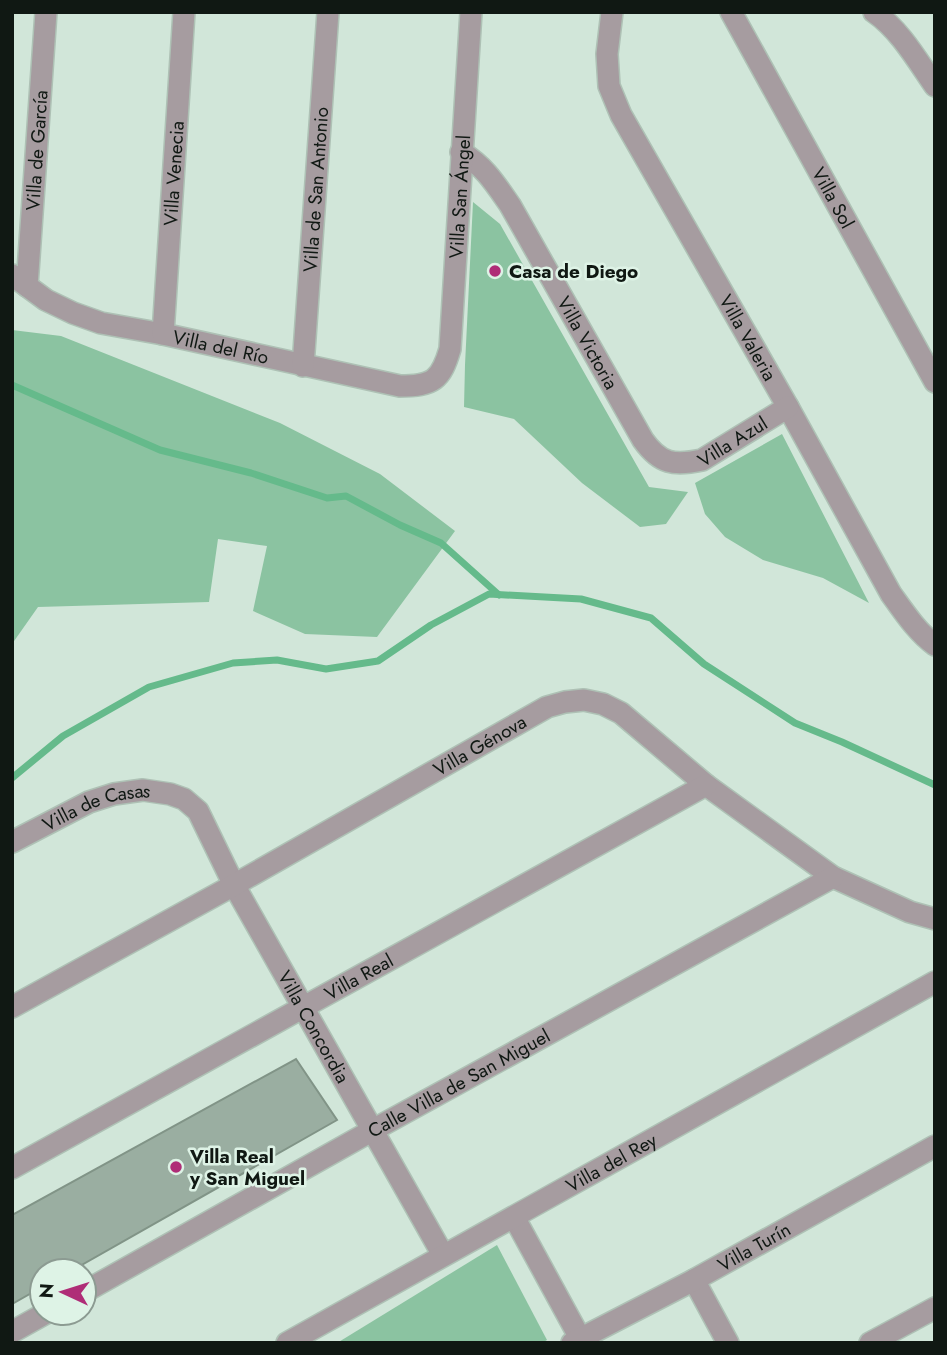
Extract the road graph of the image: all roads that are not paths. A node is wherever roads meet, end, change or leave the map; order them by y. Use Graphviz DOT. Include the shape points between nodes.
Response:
graph roads {
  1 [pos="46,12"];
  2 [pos="184,12"];
  3 [pos="328,12"];
  4 [pos="471,12"];
  5 [pos="612,12"];
  6 [pos="731,12"];
  7 [pos="874,12"];
  8 [pos="935,86"];
  9 [pos="461,152"];
  10 [pos="20,281"];
  11 [pos="163,334"];
  12 [pos="303,366"];
  13 [pos="438,377"];
  14 [pos="935,382"];
  15 [pos="788,407"];
  16 [pos="671,463"];
  17 [pos="935,645"];
  18 [pos="706,785"];
  19 [pos="184,799"];
  20 [pos="12,842"];
  21 [pos="833,877"];
  22 [pos="234,886"];
  23 [pos="935,919"];
  24 [pos="935,982"];
  25 [pos="12,1007"];
  26 [pos="304,1007"];
  27 [pos="373,1130"];
  28 [pos="935,1146"];
  29 [pos="12,1168"];
  30 [pos="514,1217"];
  31 [pos="443,1255"];
  32 [pos="694,1280"];
  33 [pos="98,1284"];
  34 [pos="935,1308"];
  35 [pos="28,1323"];
  36 [pos="12,1332"];
  37 [pos="576,1341"];
  38 [pos="287,1343"];
  39 [pos="728,1343"];
  40 [pos="870,1343"];
  1 -- 10 [label="street, Villa de García"];
  2 -- 11 [label="street, Villa Venecia"];
  3 -- 12 [label="street, Villa de San Antonio"];
  4 -- 9 [label="street, Villa San Ángel"];
  5 -- 15 [label="street, Villa Valeria" via="609,86 621,115"];
  6 -- 14 [label="street, Villa Sol"];
  7 -- 8 [label="street" via="912,52"];
  9 -- 13 [label="street, Villa San Ángel" via="450,349"];
  9 -- 16 [label="street, Villa Victoria" via="478,163 510,205 643,440 651,452"];
  10 -- 11 [label="street, Villa del Río" via="73,313"];
  11 -- 12 [label="street, Villa del Río"];
  12 -- 13 [label="street, Villa del Río" via="400,386 427,384"];
  15 -- 16 [label="street, Villa Azul" via="702,460"];
  15 -- 17 [label="street, Villa Valeria" via="891,594"];
  18 -- 21 [label="street, Villa Génova"];
  18 -- 22 [label="street, Villa Génova" via="621,713 584,700 565,702 547,707"];
  18 -- 26 [label="street, Villa Real"];
  19 -- 20 [label="street, Villa de Casas" via="143,790 114,794"];
  19 -- 22 [label="street, Villa Concordia" via="198,811"];
  21 -- 23 [label="street, Villa Génova"];
  21 -- 27 [label="street, Calle Villa de San Miguel"];
  22 -- 25 [label="street, Villa Génova"];
  22 -- 26 [label="street, Villa Concordia"];
  24 -- 30 [label="street, Villa del Rey"];
  26 -- 27 [label="street, Villa Concordia"];
  26 -- 29 [label="street, Villa Real"];
  27 -- 31 [label="street, Villa Concordia"];
  27 -- 33 [label="street, Calle Villa de San Miguel"];
  28 -- 32 [label="street, Villa Turín"];
  30 -- 31 [label="street, Villa del Rey"];
  30 -- 37 [label="street"];
  31 -- 38 [label="street, Villa del Rey"];
  32 -- 37 [label="street, Villa Turín"];
  32 -- 39 [label="street"];
  34 -- 40 [label="street"];
  35 -- 36 [label="street"];
}
